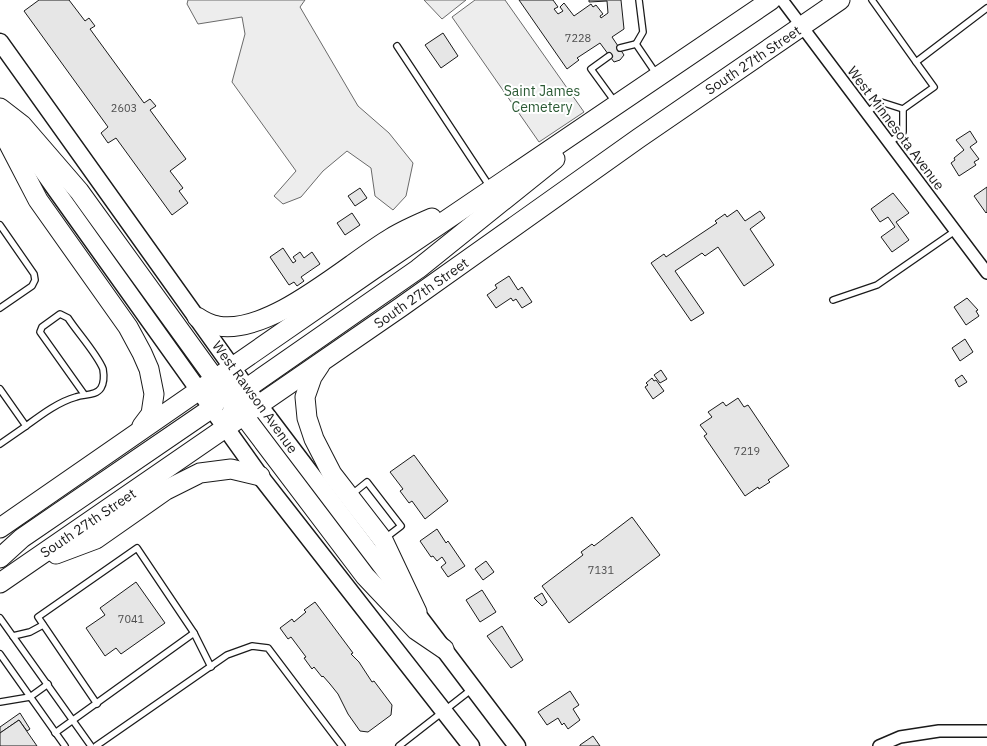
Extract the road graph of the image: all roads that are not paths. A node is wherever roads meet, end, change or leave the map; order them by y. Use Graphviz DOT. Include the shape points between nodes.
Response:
graph roads {
  1 [pos="639,0"];
  2 [pos="771,0"];
  3 [pos="782,0"];
  4 [pos="840,0"];
  5 [pos="872,0"];
  6 [pos="987,8"];
  7 [pos="802,27"];
  8 [pos="0,42"];
  9 [pos="636,44"];
  10 [pos="397,46"];
  11 [pos="620,48"];
  12 [pos="609,56"];
  13 [pos="916,62"];
  14 [pos="658,77"];
  15 [pos="617,105"];
  16 [pos="903,109"];
  17 [pos="0,110"];
  18 [pos="866,113"];
  19 [pos="0,127"];
  20 [pos="584,128"];
  21 [pos="889,143"];
  22 [pos="492,189"];
  23 [pos="0,225"];
  24 [pos="955,231"];
  25 [pos="987,273"];
  26 [pos="833,300"];
  27 [pos="0,308"];
  28 [pos="197,317"];
  29 [pos="321,363"];
  30 [pos="232,366"];
  31 [pos="0,389"];
  32 [pos="199,390"];
  33 [pos="84,394"];
  34 [pos="232,399"];
  35 [pos="26,426"];
  36 [pos="226,428"];
  37 [pos="139,430"];
  38 [pos="0,444"];
  39 [pos="260,476"];
  40 [pos="342,501"];
  41 [pos="0,528"];
  42 [pos="0,558"];
  43 [pos="27,565"];
  44 [pos="0,583"];
  45 [pos="417,612"];
  46 [pos="0,618"];
  47 [pos="43,625"];
  48 [pos="194,634"];
  49 [pos="13,636"];
  50 [pos="444,649"];
  51 [pos="0,654"];
  52 [pos="211,667"];
  53 [pos="48,684"];
  54 [pos="474,688"];
  55 [pos="30,697"];
  56 [pos="0,702"];
  57 [pos="97,704"];
  58 [pos="444,711"];
  59 [pos="73,720"];
  60 [pos="987,731"];
  61 [pos="56,733"];
  62 [pos="65,746"];
  63 [pos="91,746"];
  64 [pos="96,746"];
  65 [pos="342,746"];
  66 [pos="399,746"];
  67 [pos="471,746"];
  68 [pos="518,746"];
  69 [pos="879,746"];
  1 -- 9 [label="lane" via="643,32"];
  2 -- 14 [label="main road, South 27th Street"];
  3 -- 7 [label="street, West Minnesota Avenue"];
  4 -- 7 [label="main road, South 27th Street"];
  5 -- 13 [label="lane"];
  6 -- 13 [label="lane"];
  7 -- 18 [label="street, West Minnesota Avenue"];
  7 -- 29 [label="main road, South 27th Street"];
  8 -- 28 [label="main road, West Rawson Avenue"];
  9 -- 11 [label="lane"];
  9 -- 14 [label="lane"];
  10 -- 22 [label="lane"];
  12 -- 15 [label="lane" via="591,69"];
  13 -- 16 [label="lane" via="934,87"];
  14 -- 15 [label="main road, South 27th Street"];
  15 -- 20 [label="main road, South 27th Street"];
  16 -- 18 [label="lane" via="882,102"];
  16 -- 21 [label="lane" via="903,132"];
  17 -- 32 [label="main road"];
  17 -- 34 [label="main road" via="22,125 79,191"];
  18 -- 21 [label="street, West Minnesota Avenue"];
  19 -- 37 [label="main road" via="38,200 128,327 142,353 154,394 151,414"];
  20 -- 22 [label="main road, South 27th Street"];
  20 -- 34 [label="main road" via="550,165 418,269"];
  21 -- 24 [label="street, West Minnesota Avenue"];
  22 -- 28 [label="main road" via="391,238 290,306 264,319 227,327 216,326"];
  22 -- 30 [label="main road, South 27th Street"];
  23 -- 27 [label="lane" via="35,280 32,286"];
  24 -- 25 [label="street, West Minnesota Avenue"];
  24 -- 26 [label="lane" via="877,285"];
  28 -- 30 [label="main road, West Rawson Avenue"];
  29 -- 34 [label="main road, South 27th Street"];
  29 -- 40 [label="main road" via="305,397 307,418"];
  30 -- 34 [label="main road, South 27th Street"];
  30 -- 34 [label="main road, West Rawson Avenue"];
  31 -- 35 [label="lane"];
  32 -- 34 [label="main road"];
  32 -- 37 [label="main road"];
  33 -- 33 [label="lane" via="101,388 103,370 68,318 60,314 40,332"];
  33 -- 35 [label="lane" via="47,411"];
  34 -- 36 [label="main road, South 27th Street"];
  34 -- 36 [label="main road, West Rawson Avenue"];
  34 -- 40 [label="main road, West Rawson Avenue"];
  34 -- 42 [label="main road" via="22,538"];
  34 -- 50 [label="main road" via="365,576 416,630"];
  35 -- 38 [label="lane"];
  36 -- 39 [label="main road, West Rawson Avenue"];
  36 -- 43 [label="main road, South 27th Street"];
  37 -- 41 [label="main road"];
  39 -- 43 [label="main road" via="231,468 200,473 166,490 96,539"];
  39 -- 58 [label="main road, West Rawson Avenue"];
  40 -- 45 [label="main road, West Rawson Avenue"];
  40 -- 45 [label="main road" via="383,540"];
  43 -- 44 [label="main road, South 27th Street"];
  45 -- 50 [label="main road, West Rawson Avenue"];
  46 -- 49 [label="lane"];
  47 -- 48 [label="lane" via="38,617 137,548"];
  47 -- 49 [label="lane"];
  47 -- 57 [label="lane"];
  48 -- 52 [label="lane"];
  48 -- 57 [label="lane"];
  49 -- 53 [label="lane"];
  50 -- 54 [label="main road, West Rawson Avenue"];
  51 -- 55 [label="lane"];
  52 -- 64 [label="lane"];
  52 -- 65 [label="lane" via="227,655 252,646 268,648"];
  53 -- 55 [label="lane"];
  53 -- 59 [label="lane"];
  54 -- 58 [label="lane"];
  54 -- 68 [label="main road, West Rawson Avenue"];
  55 -- 56 [label="lane"];
  55 -- 61 [label="lane"];
  57 -- 59 [label="lane"];
  58 -- 66 [label="lane"];
  58 -- 67 [label="main road, West Rawson Avenue"];
  59 -- 61 [label="lane"];
  59 -- 63 [label="lane"];
  60 -- 69 [label="street" via="939,731 900,737"];
  61 -- 62 [label="lane"];
}
